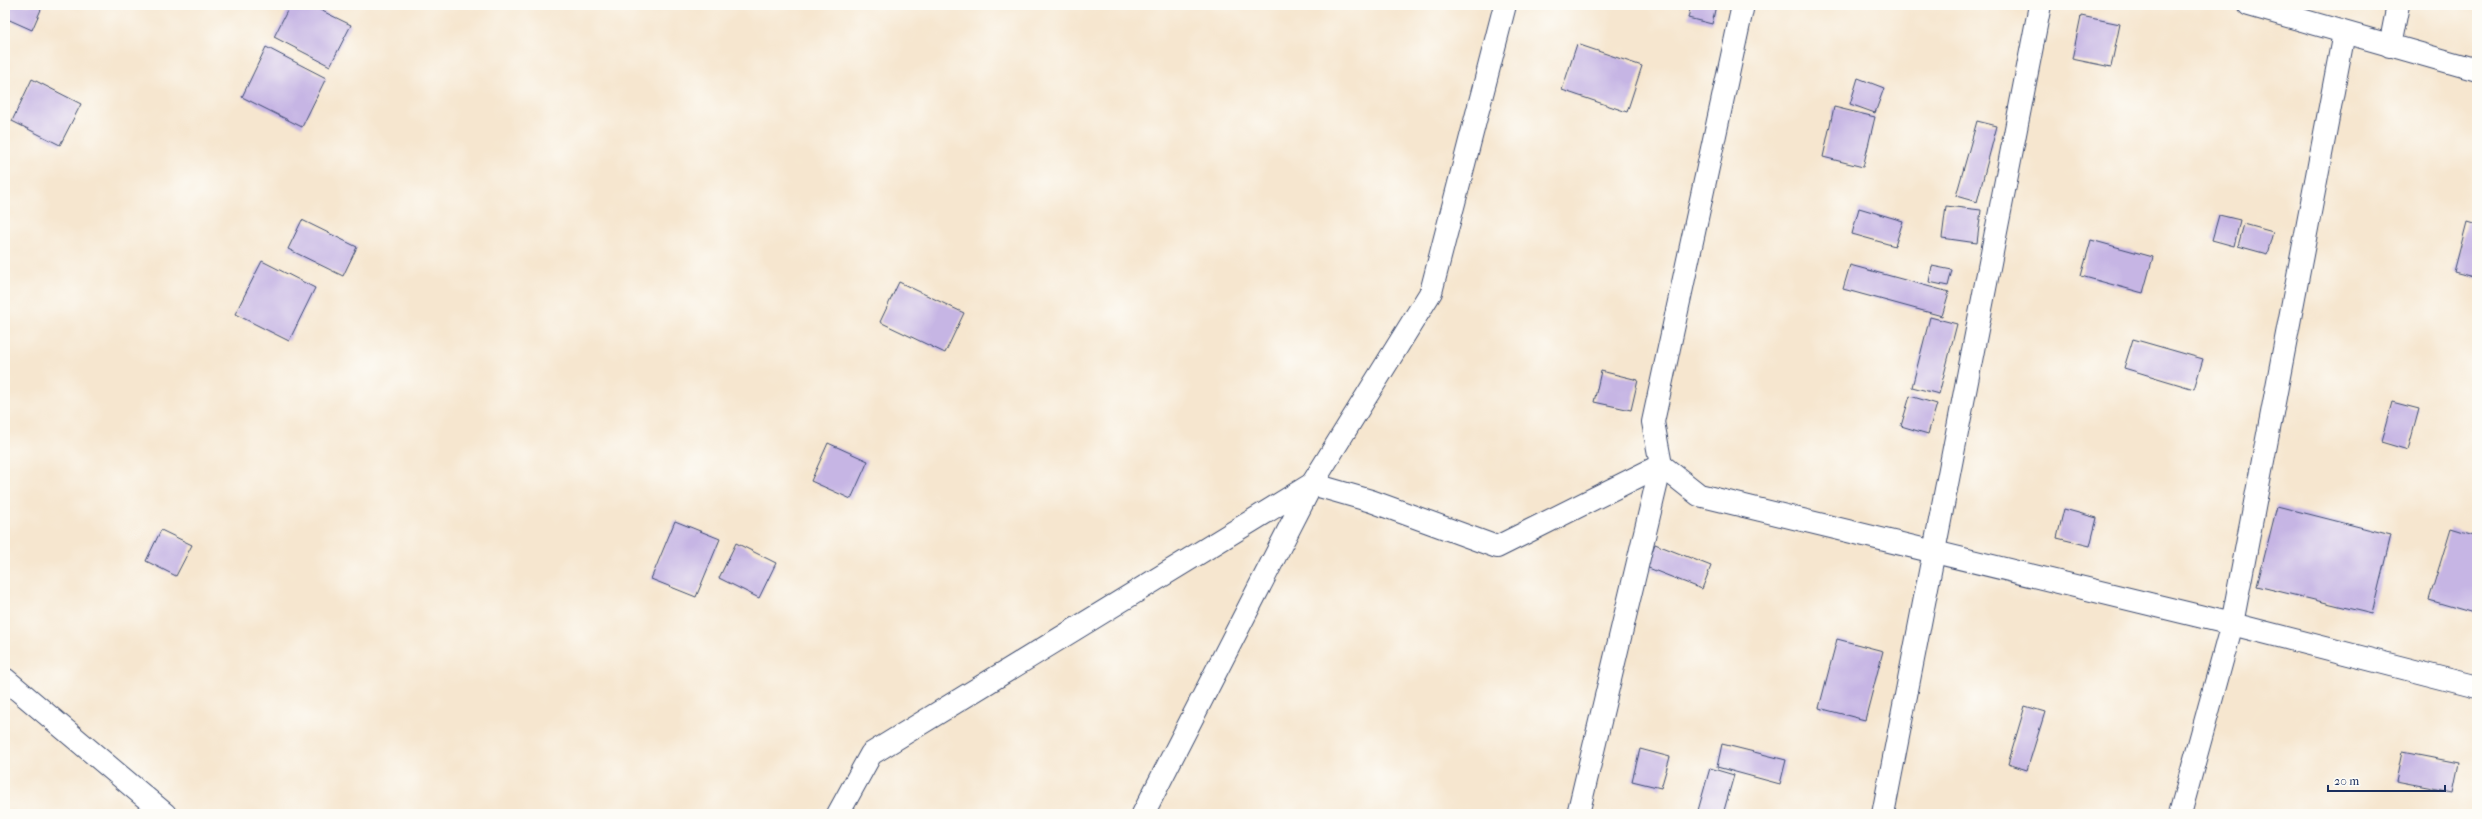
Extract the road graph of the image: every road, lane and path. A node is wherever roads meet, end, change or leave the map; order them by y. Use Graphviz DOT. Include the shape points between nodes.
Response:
graph roads {
  1 [pos="1505,5"];
  2 [pos="1743,5"];
  3 [pos="2040,5"];
  4 [pos="2249,5"];
  5 [pos="2398,5"];
  6 [pos="2344,33"];
  7 [pos="2390,46"];
  8 [pos="2477,70"];
  9 [pos="1661,465"];
  10 [pos="1312,484"];
  11 [pos="1933,550"];
  12 [pos="2232,624"];
  13 [pos="5,679"];
  14 [pos="2477,687"];
  15 [pos="165,814"];
  16 [pos="838,814"];
  17 [pos="1143,814"];
  18 [pos="1578,814"];
  19 [pos="1883,814"];
  20 [pos="2180,814"];
  1 -- 10 [label="street" via="1431,292"];
  2 -- 9 [label="street" via="1653,422"];
  3 -- 11 [label="street"];
  4 -- 6 [label="street"];
  5 -- 7 [label="street"];
  6 -- 7 [label="street"];
  6 -- 12 [label="street"];
  7 -- 8 [label="street"];
  9 -- 10 [label="street" via="1497,546 1371,501"];
  9 -- 11 [label="street" via="1699,495"];
  9 -- 18 [label="street"];
  10 -- 16 [label="street" via="871,754"];
  10 -- 17 [label="street"];
  11 -- 12 [label="street"];
  11 -- 19 [label="street"];
  12 -- 14 [label="street"];
  12 -- 20 [label="street"];
  13 -- 15 [label="street"];
}
